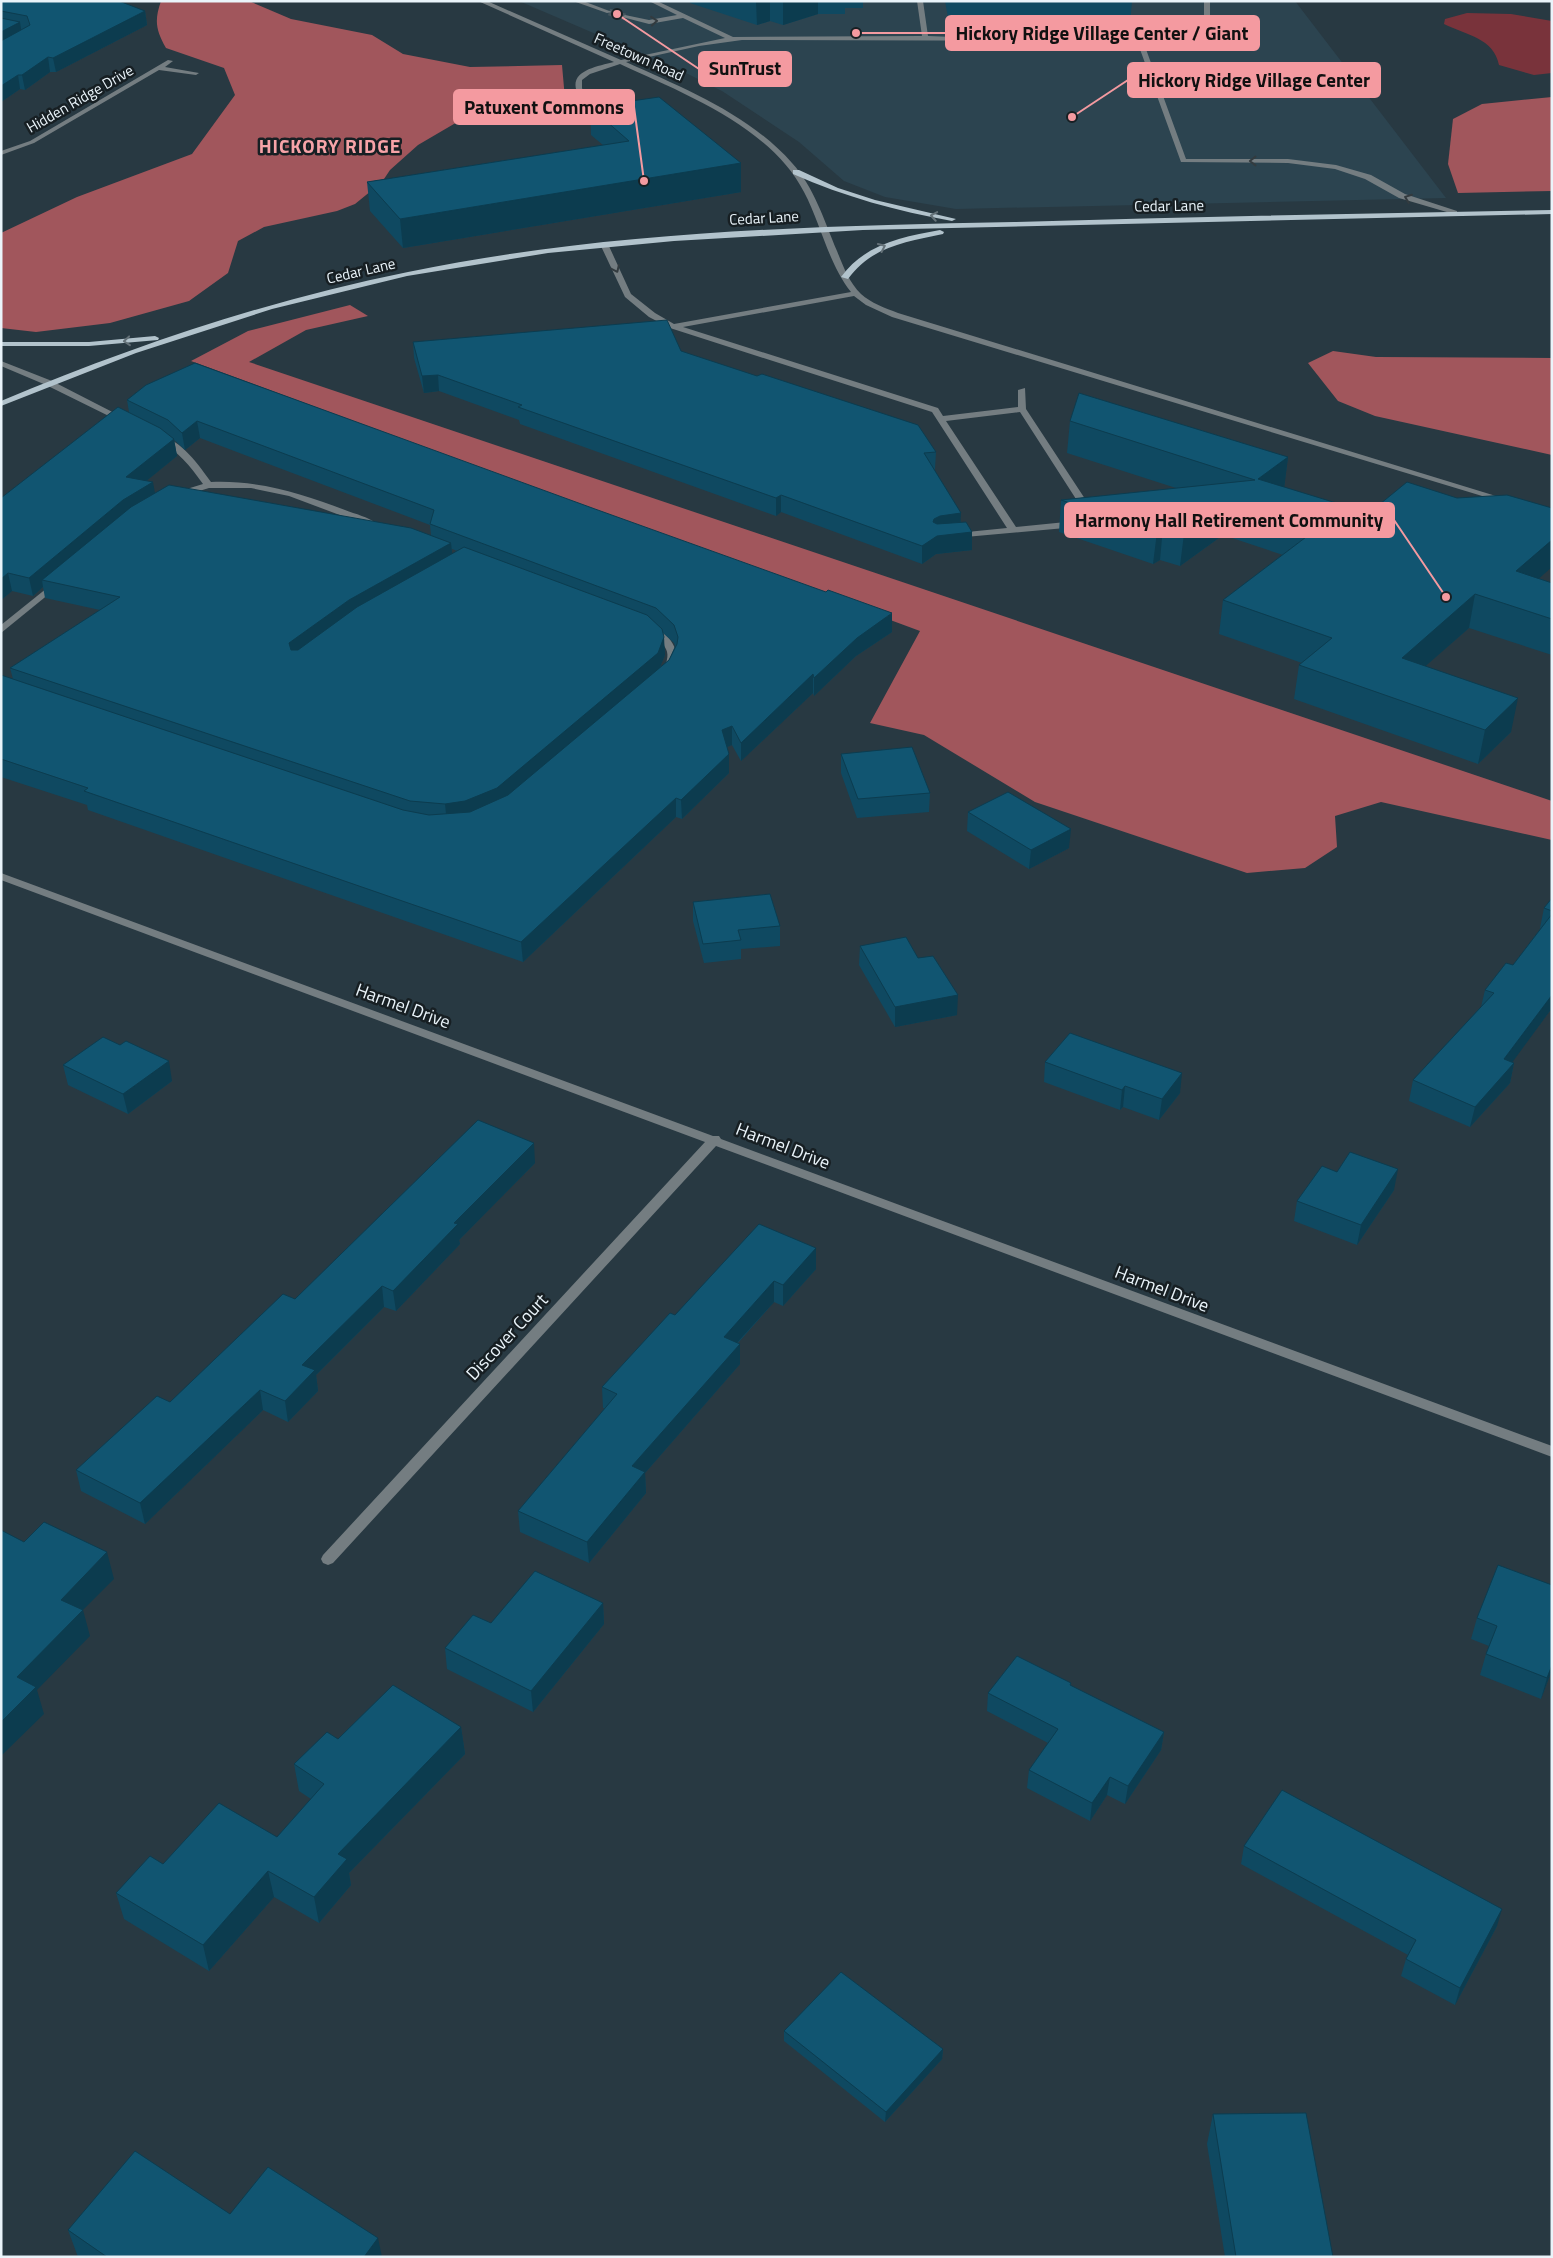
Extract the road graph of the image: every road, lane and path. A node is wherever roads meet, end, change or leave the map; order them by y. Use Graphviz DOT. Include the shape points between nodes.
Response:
graph roads {
  1 [pos="481,1"];
  2 [pos="576,1"];
  3 [pos="652,1"];
  4 [pos="920,1"];
  5 [pos="1207,1"];
  6 [pos="609,12"];
  7 [pos="683,16"];
  8 [pos="625,17"];
  9 [pos="925,38"];
  10 [pos="944,38"];
  11 [pos="732,39"];
  12 [pos="1140,40"];
  13 [pos="170,61"];
  14 [pos="620,62"];
  15 [pos="158,68"];
  16 [pos="196,73"];
  17 [pos="582,97"];
  18 [pos="1,153"];
  19 [pos="796,172"];
  20 [pos="1552,212"];
  21 [pos="1454,213"];
  22 [pos="982,224"];
  23 [pos="823,228"];
  24 [pos="604,244"];
  25 [pos="845,277"];
  26 [pos="856,293"];
  27 [pos="673,326"];
  28 [pos="175,337"];
  29 [pos="1,344"];
  30 [pos="1,363"];
  31 [pos="49,384"];
  32 [pos="1022,390"];
  33 [pos="1,404"];
  34 [pos="1022,409"];
  35 [pos="941,420"];
  36 [pos="134,426"];
  37 [pos="151,433"];
  38 [pos="208,485"];
  39 [pos="174,496"];
  40 [pos="1514,503"];
  41 [pos="382,528"];
  42 [pos="1013,530"];
  43 [pos="949,537"];
  44 [pos="62,578"];
  45 [pos="643,627"];
  46 [pos="1,630"];
  47 [pos="664,675"];
  48 [pos="1,876"];
  49 [pos="715,1139"];
  50 [pos="1552,1452"];
  51 [pos="328,1560"];
  1 -- 14 [label="street, Freetown Road"];
  2 -- 6 [label="street"];
  3 -- 7 [label="street"];
  4 -- 9 [label="street"];
  5 -- 12 [label="street" via="1210,11 1201,28 1166,39"];
  8 -- 7 [label="street, one-way" via="649,22"];
  7 -- 11 [label="street"];
  9 -- 10 [label="street"];
  9 -- 11 [label="street"];
  10 -- 12 [label="street"];
  10 -- 12 [label="street" via="986,27 1116,28 1132,30"];
  11 -- 14 [label="street"];
  21 -- 12 [label="street, one-way" via="1402,196 1368,177 1336,167 1288,162 1184,161"];
  13 -- 15 [label="street, Hidden Ridge Drive"];
  14 -- 17 [label="street" via="584,74 578,80"];
  14 -- 19 [label="street, Freetown Road" via="726,114 781,155"];
  15 -- 16 [label="street"];
  15 -- 18 [label="street, Hidden Ridge Drive" via="32,142"];
  22 -- 19 [label="main road, one-way" via="847,196"];
  19 -- 23 [label="street, Freetown Road" via="810,191"];
  20 -- 21 [label="main road, Cedar Lane"];
  21 -- 22 [label="main road, Cedar Lane"];
  22 -- 23 [label="main road, Cedar Lane"];
  25 -- 22 [label="main road, one-way" via="852,264 891,243"];
  23 -- 24 [label="main road, Cedar Lane"];
  23 -- 25 [label="street, Freetown Road"];
  24 -- 27 [label="street, one-way" via="628,295 652,315"];
  24 -- 28 [label="main road, Cedar Lane" via="467,264 344,288"];
  25 -- 26 [label="street, Freetown Road"];
  26 -- 27 [label="street"];
  26 -- 40 [label="street" via="871,305 895,315"];
  27 -- 35 [label="street" via="935,410"];
  28 -- 29 [label="main road, one-way" via="81,344"];
  28 -- 31 [label="main road, Cedar Lane"];
  30 -- 31 [label="street"];
  31 -- 33 [label="main road, Cedar Lane"];
  31 -- 36 [label="street"];
  32 -- 34 [label="street"];
  34 -- 35 [label="street"];
  34 -- 42 [label="street" via="1092,523"];
  35 -- 42 [label="street"];
  37 -- 38 [label="street" via="182,452"];
  38 -- 39 [label="street"];
  38 -- 41 [label="street" via="246,486 288,493"];
  42 -- 43 [label="street"];
  44 -- 46 [label="street"];
  45 -- 47 [label="street" via="664,638 670,646 673,655 671,666"];
  48 -- 49 [label="street, Harmel Drive"];
  49 -- 50 [label="street, Harmel Drive"];
  49 -- 51 [label="street, Discover Court"];
}
